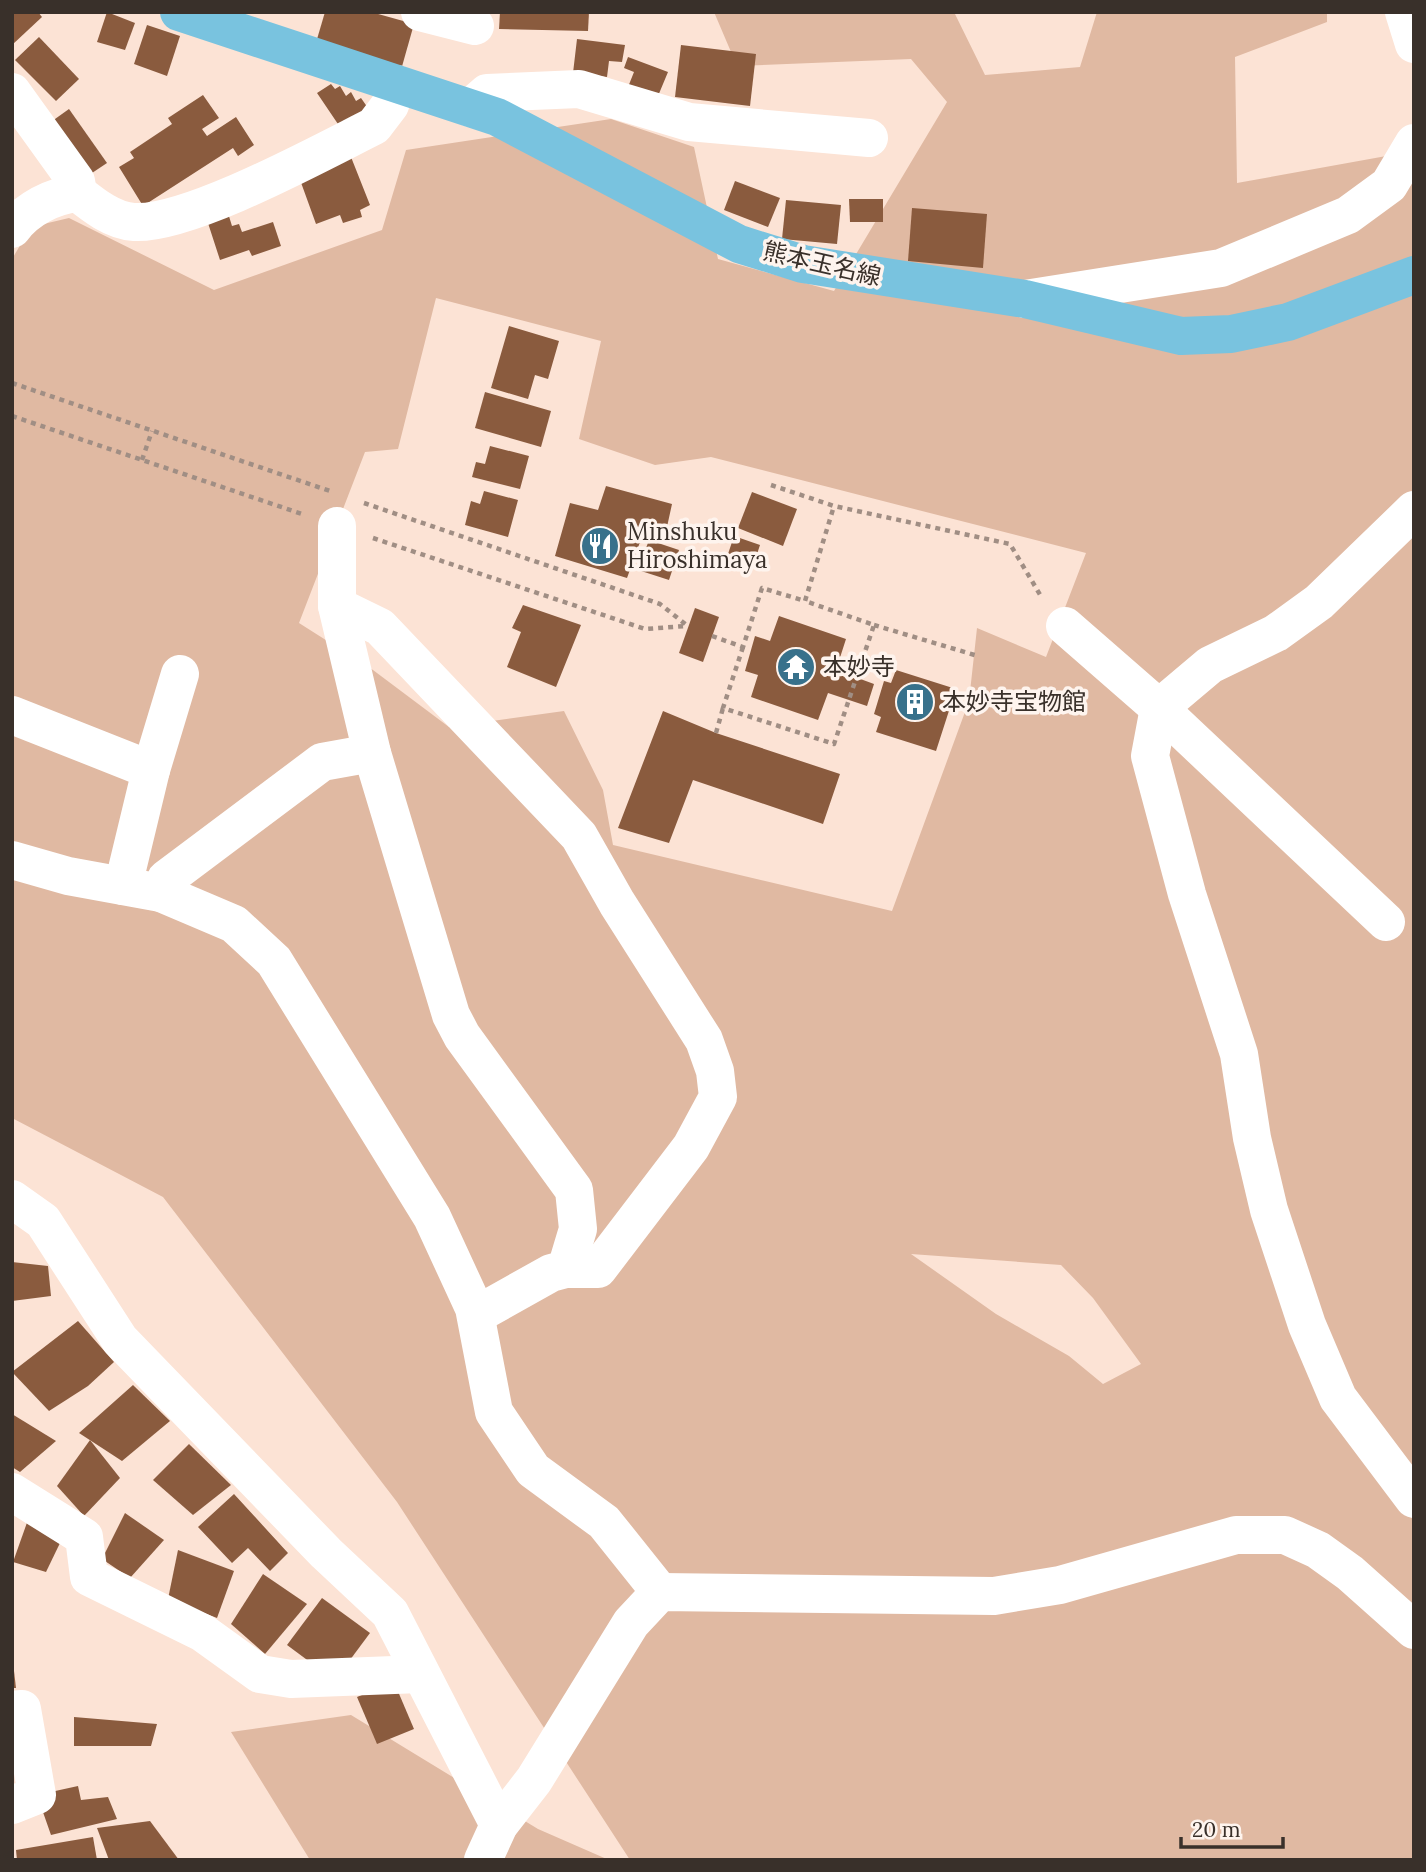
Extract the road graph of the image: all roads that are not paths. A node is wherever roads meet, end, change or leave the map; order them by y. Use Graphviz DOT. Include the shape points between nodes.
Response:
graph roads {
  1 [pos="179,12"];
  2 [pos="420,12"];
  3 [pos="1404,12"];
  4 [pos="475,26"];
  5 [pos="1414,44"];
  6 [pos="397,84"];
  7 [pos="12,92"];
  8 [pos="470,108"];
  9 [pos="869,138"];
  10 [pos="1414,143"];
  11 [pos="78,193"];
  12 [pos="12,229"];
  13 [pos="1414,275"];
  14 [pos="1025,299"];
  15 [pos="1414,510"];
  16 [pos="337,526"];
  17 [pos="337,606"];
  18 [pos="1065,626"];
  19 [pos="180,674"];
  20 [pos="1159,708"];
  21 [pos="12,715"];
  22 [pos="372,753"];
  23 [pos="151,770"];
  24 [pos="12,860"];
  25 [pos="123,886"];
  26 [pos="161,893"];
  27 [pos="1386,922"];
  28 [pos="12,1199"];
  29 [pos="566,1269"];
  30 [pos="476,1315"];
  31 [pos="12,1492"];
  32 [pos="1414,1499"];
  33 [pos="660,1591"];
  34 [pos="1414,1630"];
  35 [pos="421,1674"];
  36 [pos="12,1710"];
  37 [pos="12,1805"];
  38 [pos="499,1825"];
  39 [pos="483,1860"];
  1 -- 6 [label="main road, 熊本玉名線"];
  2 -- 4 [label="street"];
  3 -- 5 [label="street"];
  6 -- 8 [label="main road, 熊本玉名線"];
  6 -- 11 [label="street" via="390,105 374,126 193,210 134,222 113,217"];
  7 -- 11 [label="street" via="76,181"];
  8 -- 9 [label="street" via="487,93 579,89 689,122"];
  8 -- 14 [label="main road, 熊本玉名線" via="497,117 739,244 803,264"];
  10 -- 14 [label="street" via="1388,185 1348,215 1222,268"];
  11 -- 12 [label="street" via="24,213"];
  13 -- 14 [label="main road, 熊本玉名線" via="1288,323 1231,334 1181,336"];
  15 -- 20 [label="street" via="1319,602 1276,632 1210,665"];
  16 -- 17 [label="street"];
  17 -- 22 [label="street"];
  17 -- 29 [label="street" via="380,627 579,836 704,1040 716,1071 718,1097 691,1147 598,1269"];
  18 -- 20 [label="street"];
  19 -- 23 [label="street"];
  20 -- 27 [label="street"];
  20 -- 32 [label="street" via="1150,756 1186,894 1240,1054 1252,1138 1273,1223 1307,1325 1338,1398"];
  21 -- 23 [label="street"];
  22 -- 26 [label="street" via="322,762 166,879"];
  22 -- 29 [label="street" via="451,1015 574,1190 578,1229"];
  23 -- 25 [label="street"];
  24 -- 25 [label="street"];
  25 -- 26 [label="street"];
  26 -- 30 [label="street" via="234,924 274,961 432,1217"];
  28 -- 35 [label="street" via="43,1221 120,1340 390,1613"];
  29 -- 30 [label="street"];
  30 -- 33 [label="street" via="494,1412 533,1470 604,1522"];
  31 -- 35 [label="street" via="84,1537 89,1577 204,1633 260,1674 291,1679"];
  33 -- 34 [label="street" via="994,1596 1060,1584 1236,1535 1285,1535 1318,1550 1350,1573"];
  33 -- 38 [label="street" via="631,1623 534,1780"];
  35 -- 38 [label="street"];
  36 -- 37 [label="street" via="22,1709 37,1795"];
  38 -- 39 [label="street"];
}
